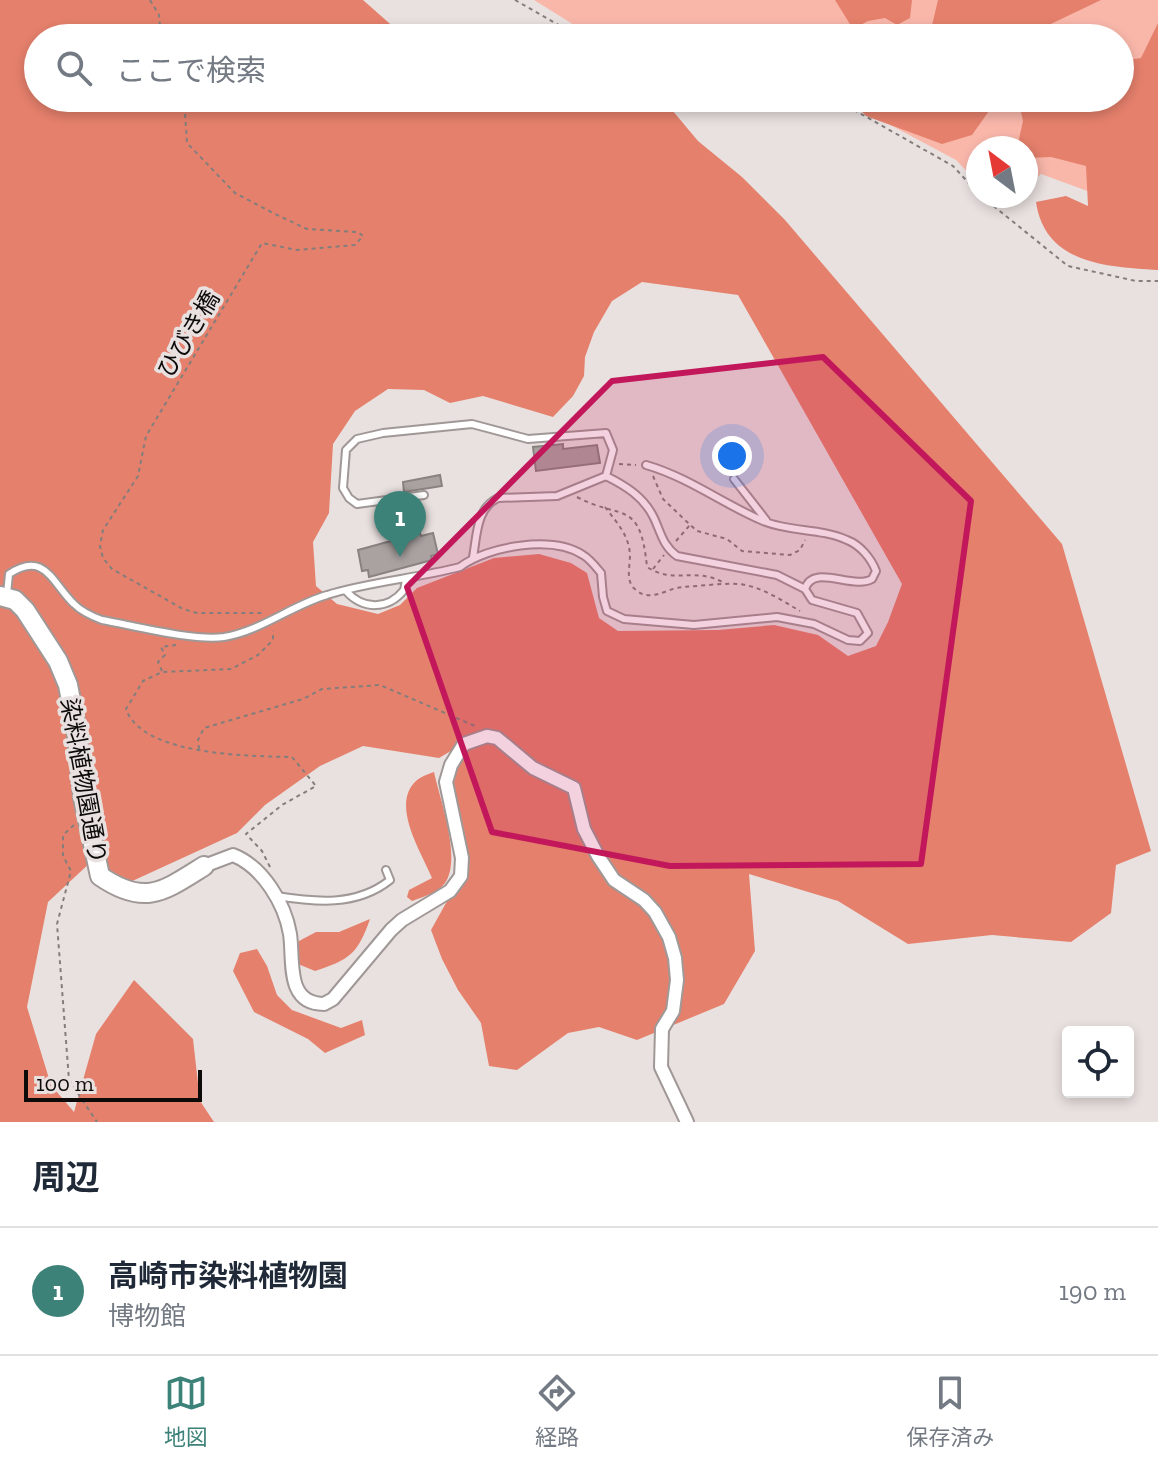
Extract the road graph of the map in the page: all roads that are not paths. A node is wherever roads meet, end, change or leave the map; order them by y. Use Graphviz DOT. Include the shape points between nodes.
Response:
graph roads {
  1 [pos="648,466"];
  2 [pos="606,476"];
  3 [pos="734,479"];
  4 [pos="424,495"];
  5 [pos="767,523"];
  6 [pos="473,557"];
  7 [pos="406,580"];
  8 [pos="805,589"];
  9 [pos="346,591"];
  10 [pos="4,597"];
  11 [pos="204,866"];
  12 [pos="386,870"];
  13 [pos="276,896"];
  14 [pos="687,1122"];
  1 -- 5 [label="lane"];
  2 -- 4 [label="lane" via="613,450 606,433 528,439 472,424 383,433 357,439 346,450 343,488 357,504"];
  2 -- 6 [label="lane" via="557,496 489,502"];
  2 -- 8 [label="lane" via="640,497 677,556 777,575"];
  3 -- 5 [label="lane"];
  5 -- 8 [label="lane" via="850,540 876,571 872,579 859,583 817,576"];
  6 -- 7 [label="lane" via="460,567"];
  6 -- 8 [label="lane" via="548,544 582,554 601,573 607,611 624,619 694,625 777,617 848,640 860,641 868,633 857,613 812,600"];
  7 -- 9 [label="lane"];
  7 -- 9 [label="lane" via="404,590 389,604 364,604"];
  9 -- 10 [label="lane" via="296,606 241,633 201,638 88,615 41,567 30,565 9,574"];
  10 -- 11 [label="street, 染料植物園通り" via="25,610 68,685 100,876 135,893 162,892"];
  11 -- 13 [label="street, 染料植物園通り" via="233,855 247,860"];
  12 -- 13 [label="lane" via="390,880 384,885 348,900"];
  13 -- 14 [label="street, 染料植物園通り" via="289,931 293,980 306,1000 324,1004 391,930 450,891 461,876 446,782 451,765 464,744 476,738 492,737 508,745 533,768 574,788 584,829 598,856 614,880 644,900 663,924 677,980 673,1011 662,1029 661,1067"];
}
